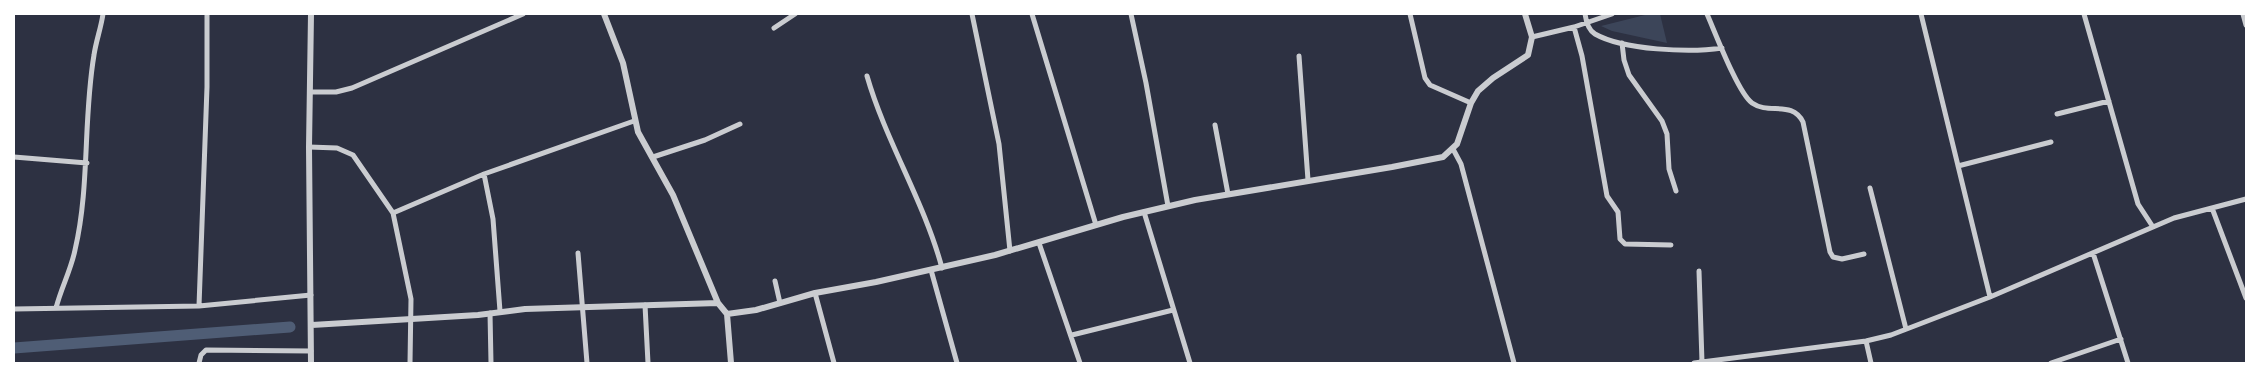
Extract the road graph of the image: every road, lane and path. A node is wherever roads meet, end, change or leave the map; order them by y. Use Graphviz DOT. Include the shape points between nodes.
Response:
graph roads {
  1 [pos="103,14"];
  2 [pos="206,14"];
  3 [pos="311,14"];
  4 [pos="523,14"];
  5 [pos="604,14"];
  6 [pos="795,14"];
  7 [pos="972,14"];
  8 [pos="1032,14"];
  9 [pos="1131,14"];
  10 [pos="1410,14"];
  11 [pos="1525,14"];
  12 [pos="1585,14"];
  13 [pos="1612,14"];
  14 [pos="1707,14"];
  15 [pos="1921,14"];
  16 [pos="2084,14"];
  17 [pos="2243,14"];
  18 [pos="1587,23"];
  19 [pos="2246,25"];
  20 [pos="1574,27"];
  21 [pos="774,28"];
  22 [pos="1532,37"];
  23 [pos="1622,43"];
  24 [pos="1722,48"];
  25 [pos="1299,56"];
  26 [pos="867,76"];
  27 [pos="310,92"];
  28 [pos="2109,101"];
  29 [pos="1471,104"];
  30 [pos="2057,114"];
  31 [pos="634,121"];
  32 [pos="740,124"];
  33 [pos="1215,125"];
  34 [pos="2051,142"];
  35 [pos="309,147"];
  36 [pos="1453,149"];
  37 [pos="14,157"];
  38 [pos="653,157"];
  39 [pos="87,163"];
  40 [pos="1958,166"];
  41 [pos="484,174"];
  42 [pos="1308,180"];
  43 [pos="1870,188"];
  44 [pos="1676,191"];
  45 [pos="1228,194"];
  46 [pos="2246,199"];
  47 [pos="1168,206"];
  48 [pos="2212,208"];
  49 [pos="1144,212"];
  50 [pos="393,213"];
  51 [pos="1096,225"];
  52 [pos="2153,227"];
  53 [pos="1039,243"];
  54 [pos="1671,245"];
  55 [pos="1010,251"];
  56 [pos="578,253"];
  57 [pos="2092,253"];
  58 [pos="1864,254"];
  59 [pos="942,268"];
  60 [pos="931,270"];
  61 [pos="1698,271"];
  62 [pos="775,282"];
  63 [pos="814,293"];
  64 [pos="311,295"];
  65 [pos="1990,297"];
  66 [pos="2246,298"];
  67 [pos="718,303"];
  68 [pos="780,304"];
  69 [pos="199,306"];
  70 [pos="645,306"];
  71 [pos="56,308"];
  72 [pos="583,308"];
  73 [pos="14,309"];
  74 [pos="1173,310"];
  75 [pos="500,311"];
  76 [pos="490,313"];
  77 [pos="727,314"];
  78 [pos="411,319"];
  79 [pos="312,325"];
  80 [pos="1906,329"];
  81 [pos="1072,335"];
  82 [pos="2121,339"];
  83 [pos="1866,341"];
  84 [pos="311,351"];
  85 [pos="1702,362"];
  86 [pos="200,363"];
  87 [pos="311,363"];
  88 [pos="410,363"];
  89 [pos="491,363"];
  90 [pos="587,363"];
  91 [pos="648,363"];
  92 [pos="731,363"];
  93 [pos="834,363"];
  94 [pos="957,363"];
  95 [pos="1080,363"];
  96 [pos="1190,363"];
  97 [pos="1514,363"];
  98 [pos="1694,363"];
  99 [pos="1871,363"];
  100 [pos="2051,363"];
  101 [pos="2128,363"];
  1 -- 39 [label="street" via="94,56"];
  2 -- 69 [label="street" via="207,87"];
  3 -- 27 [label="street"];
  4 -- 27 [label="street" via="352,88"];
  5 -- 31 [label="street" via="623,63"];
  6 -- 21 [label="street"];
  7 -- 55 [label="street" via="999,144"];
  8 -- 51 [label="street"];
  9 -- 47 [label="street"];
  10 -- 29 [label="street" via="1424,78 1430,85"];
  11 -- 22 [label="street"];
  12 -- 18 [label="street"];
  13 -- 18 [label="street"];
  14 -- 24 [label="street"];
  15 -- 40 [label="street"];
  16 -- 28 [label="street"];
  17 -- 19 [label="street"];
  18 -- 20 [label="street"];
  18 -- 23 [label="street" via="1595,34"];
  20 -- 22 [label="street"];
  20 -- 54 [label="street" via="1606,196 1618,212 1620,239 1625,244"];
  22 -- 29 [label="street" via="1528,55 1486,83"];
  23 -- 24 [label="street" via="1686,51"];
  23 -- 44 [label="street" via="1629,76 1662,121 1667,134 1669,169"];
  24 -- 58 [label="street" via="1751,102 1759,106 1787,108 1800,116 1833,257 1842,259"];
  25 -- 42 [label="street"];
  26 -- 59 [label="street" via="878,113 930,226"];
  27 -- 35 [label="street"];
  28 -- 30 [label="street"];
  28 -- 52 [label="street" via="2138,204"];
  29 -- 36 [label="street"];
  31 -- 38 [label="street"];
  31 -- 41 [label="street"];
  32 -- 38 [label="street" via="705,140"];
  33 -- 45 [label="street"];
  34 -- 40 [label="street"];
  35 -- 50 [label="street" via="338,148 354,155"];
  35 -- 64 [label="street"];
  36 -- 42 [label="street" via="1443,157"];
  36 -- 97 [label="street" via="1461,164"];
  37 -- 39 [label="street"];
  38 -- 67 [label="street" via="673,195"];
  39 -- 71 [label="street" via="75,252"];
  40 -- 65 [label="street"];
  41 -- 50 [label="street"];
  41 -- 75 [label="street" via="493,219"];
  42 -- 45 [label="street"];
  43 -- 80 [label="street"];
  45 -- 47 [label="street"];
  46 -- 48 [label="street"];
  47 -- 49 [label="street"];
  48 -- 52 [label="street" via="2184,214"];
  48 -- 66 [label="street"];
  49 -- 51 [label="street"];
  49 -- 74 [label="street"];
  50 -- 78 [label="street" via="411,299"];
  51 -- 53 [label="street"];
  52 -- 57 [label="street"];
  53 -- 55 [label="street"];
  53 -- 81 [label="street"];
  55 -- 59 [label="street"];
  56 -- 72 [label="street"];
  57 -- 65 [label="street"];
  57 -- 82 [label="street"];
  59 -- 60 [label="street"];
  60 -- 63 [label="street"];
  60 -- 94 [label="street"];
  61 -- 85 [label="street"];
  62 -- 68 [label="street"];
  63 -- 68 [label="street"];
  63 -- 93 [label="street"];
  64 -- 69 [label="street"];
  64 -- 79 [label="street"];
  65 -- 80 [label="street"];
  67 -- 70 [label="street"];
  67 -- 77 [label="street"];
  68 -- 77 [label="street"];
  69 -- 71 [label="street"];
  70 -- 72 [label="street"];
  70 -- 91 [label="street"];
  71 -- 73 [label="street"];
  72 -- 75 [label="street"];
  72 -- 90 [label="street"];
  74 -- 81 [label="street"];
  74 -- 96 [label="street"];
  75 -- 76 [label="street"];
  76 -- 78 [label="street"];
  76 -- 89 [label="street"];
  77 -- 92 [label="street"];
  78 -- 79 [label="street"];
  78 -- 88 [label="street"];
  79 -- 84 [label="street"];
  80 -- 83 [label="street"];
  81 -- 95 [label="street"];
  82 -- 100 [label="street"];
  82 -- 101 [label="street"];
  83 -- 85 [label="street"];
  83 -- 99 [label="street"];
  84 -- 86 [label="street" via="206,350"];
  84 -- 87 [label="street"];
  85 -- 98 [label="street"];
}
